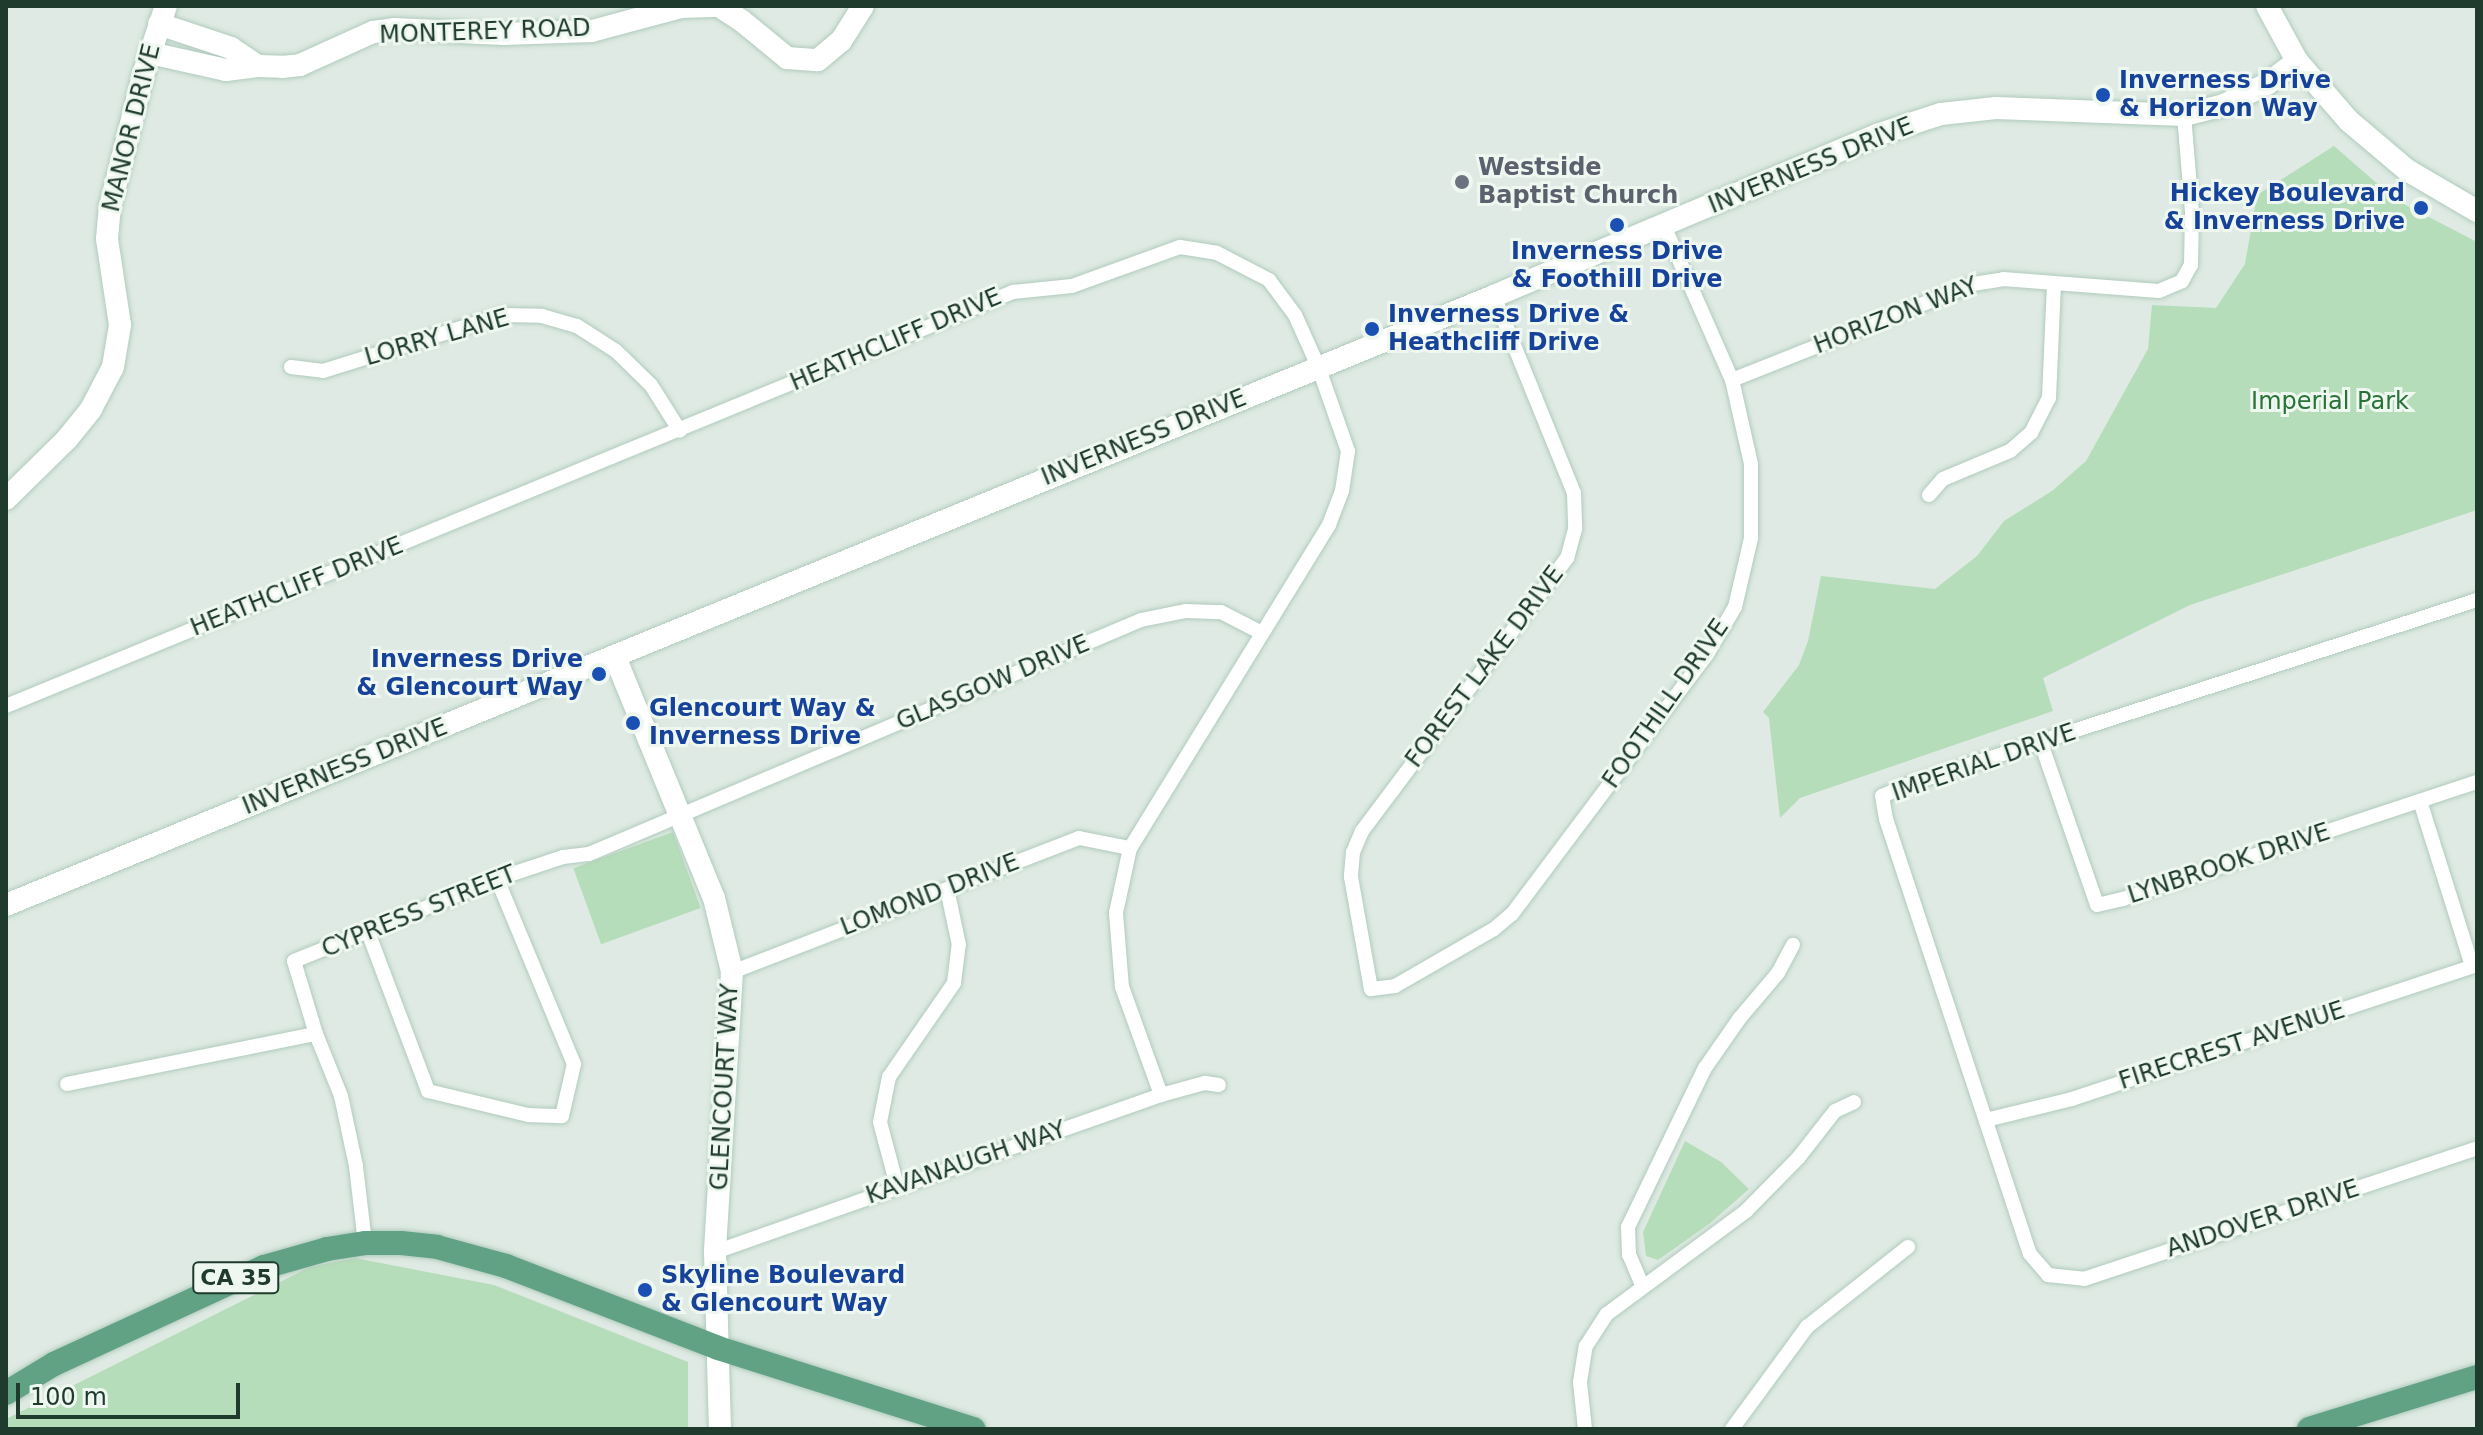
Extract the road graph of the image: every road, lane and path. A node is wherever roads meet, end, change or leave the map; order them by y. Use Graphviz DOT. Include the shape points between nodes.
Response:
graph roads {
  1 [pos="863,6"];
  2 [pos="2267,6"];
  3 [pos="163,15"];
  4 [pos="150,53"];
  5 [pos="2297,61"];
  6 [pos="258,66"];
  7 [pos="2184,115"];
  8 [pos="2477,211"];
  9 [pos="1664,226"];
  10 [pos="2054,284"];
  11 [pos="1494,296"];
  12 [pos="1318,366"];
  13 [pos="291,367"];
  14 [pos="1732,380"];
  15 [pos="680,431"];
  16 [pos="1929,495"];
  17 [pos="6,499"];
  18 [pos="2477,600"];
  19 [pos="1262,633"];
  20 [pos="615,657"];
  21 [pos="6,706"];
  22 [pos="2041,743"];
  23 [pos="2477,782"];
  24 [pos="2420,801"];
  25 [pos="682,815"];
  26 [pos="1130,848"];
  27 [pos="497,879"];
  28 [pos="947,889"];
  29 [pos="6,905"];
  30 [pos="368,932"];
  31 [pos="1793,945"];
  32 [pos="2475,965"];
  33 [pos="732,972"];
  34 [pos="1371,989"];
  35 [pos="316,1034"];
  36 [pos="67,1084"];
  37 [pos="1219,1085"];
  38 [pos="1161,1095"];
  39 [pos="1854,1102"];
  40 [pos="1986,1120"];
  41 [pos="2477,1148"];
  42 [pos="897,1186"];
  43 [pos="365,1243"];
  44 [pos="1908,1247"];
  45 [pos="715,1252"];
  46 [pos="2048,1275"];
  47 [pos="1642,1285"];
  48 [pos="718,1348"];
  49 [pos="2477,1377"];
  50 [pos="6,1393"];
  51 [pos="720,1429"];
  52 [pos="973,1429"];
  53 [pos="1585,1429"];
  54 [pos="1732,1429"];
  55 [pos="2309,1429"];
  1 -- 6 [label="street, MONTEREY ROAD" via="841,41 818,60 787,58 719,6 681,7 592,31 394,29 373,32 300,65"];
  2 -- 5 [label="street"];
  3 -- 4 [label="street, MANOR DRIVE"];
  3 -- 6 [label="street"];
  4 -- 6 [label="street, MONTEREY ROAD" via="226,70"];
  4 -- 17 [label="street, MANOR DRIVE" via="110,207 107,239 120,325 113,367 91,409 67,439"];
  5 -- 7 [label="street, INVERNESS DRIVE" via="2267,84 2224,105"];
  5 -- 8 [label="street" via="2377,147 2438,191"];
  7 -- 9 [label="street, INVERNESS DRIVE" via="1996,108 1941,114 1877,135"];
  7 -- 10 [label="street, HORIZON WAY" via="2192,212 2191,265 2182,281 2159,291"];
  9 -- 11 [label="street, INVERNESS DRIVE"];
  9 -- 14 [label="street, FOOTHILL DRIVE"];
  10 -- 14 [label="street, HORIZON WAY" via="2003,279 1973,284"];
  10 -- 16 [label="street" via="2049,398 2031,433 2010,451 1943,479"];
  11 -- 12 [label="street, INVERNESS DRIVE"];
  11 -- 34 [label="street, FOREST LAKE DRIVE" via="1574,493 1575,529 1567,558 1362,831 1351,877"];
  12 -- 15 [label="street, HEATHCLIFF DRIVE" via="1295,315 1269,280 1217,253 1180,247 1072,286 1013,292"];
  12 -- 19 [label="street, HEATHCLIFF DRIVE" via="1348,451 1342,491 1329,525"];
  12 -- 20 [label="street, INVERNESS DRIVE"];
  13 -- 15 [label="street, LORRY LANE" via="323,371 503,315 542,316 577,326 616,351 651,385"];
  14 -- 34 [label="street, FOOTHILL DRIVE" via="1751,464 1751,538 1735,607 1706,656 1512,914 1395,986"];
  15 -- 21 [label="street, HEATHCLIFF DRIVE"];
  18 -- 22 [label="street, IMPERIAL DRIVE"];
  19 -- 25 [label="street, GLASGOW DRIVE" via="1221,612 1186,611 1141,620"];
  19 -- 26 [label="street, HEATHCLIFF DRIVE"];
  20 -- 25 [label="street, GLENCOURT WAY"];
  20 -- 29 [label="street, INVERNESS DRIVE"];
  22 -- 24 [label="street, LYNBROOK DRIVE" via="2097,905"];
  22 -- 40 [label="street, IMPERIAL DRIVE" via="1882,796"];
  23 -- 24 [label="street, LYNBROOK DRIVE"];
  24 -- 32 [label="street"];
  25 -- 27 [label="street, CYPRESS STREET" via="589,854"];
  25 -- 33 [label="street, GLENCOURT WAY" via="714,898"];
  26 -- 28 [label="street, LOMOND DRIVE" via="1079,838"];
  26 -- 38 [label="street, HEATHCLIFF DRIVE" via="1116,913 1122,987"];
  27 -- 30 [label="street, CYPRESS STREET"];
  27 -- 30 [label="street" via="574,1064 562,1116 528,1115 428,1091"];
  28 -- 33 [label="street, LOMOND DRIVE"];
  28 -- 42 [label="street" via="959,945 954,983 889,1077 880,1122"];
  30 -- 35 [label="street, CYPRESS STREET" via="294,961"];
  31 -- 47 [label="street" via="1778,973 1705,1068 1628,1227 1629,1255"];
  32 -- 40 [label="street, FIRECREST AVENUE" via="2072,1099"];
  33 -- 45 [label="street, GLENCOURT WAY"];
  35 -- 36 [label="street"];
  35 -- 43 [label="street, CYPRESS STREET" via="341,1096"];
  37 -- 38 [label="street, KAVANAUGH WAY" via="1205,1083"];
  38 -- 42 [label="street, KAVANAUGH WAY"];
  39 -- 47 [label="street" via="1835,1111 1746,1211"];
  40 -- 46 [label="street, IMPERIAL DRIVE" via="2030,1254"];
  41 -- 46 [label="street, ANDOVER DRIVE" via="2084,1279"];
  42 -- 45 [label="street, KAVANAUGH WAY"];
  43 -- 48 [label="main road, CA 35" via="459,1252"];
  43 -- 50 [label="main road, CA 35" via="295,1257 230,1280 54,1364"];
  44 -- 54 [label="street" via="1807,1327"];
  45 -- 48 [label="street, GLENCOURT WAY"];
  47 -- 53 [label="street" via="1607,1314 1586,1346 1580,1382"];
  48 -- 51 [label="street, GLENCOURT WAY"];
  48 -- 52 [label="main road, CA 35"];
  49 -- 55 [label="main road"];
}
